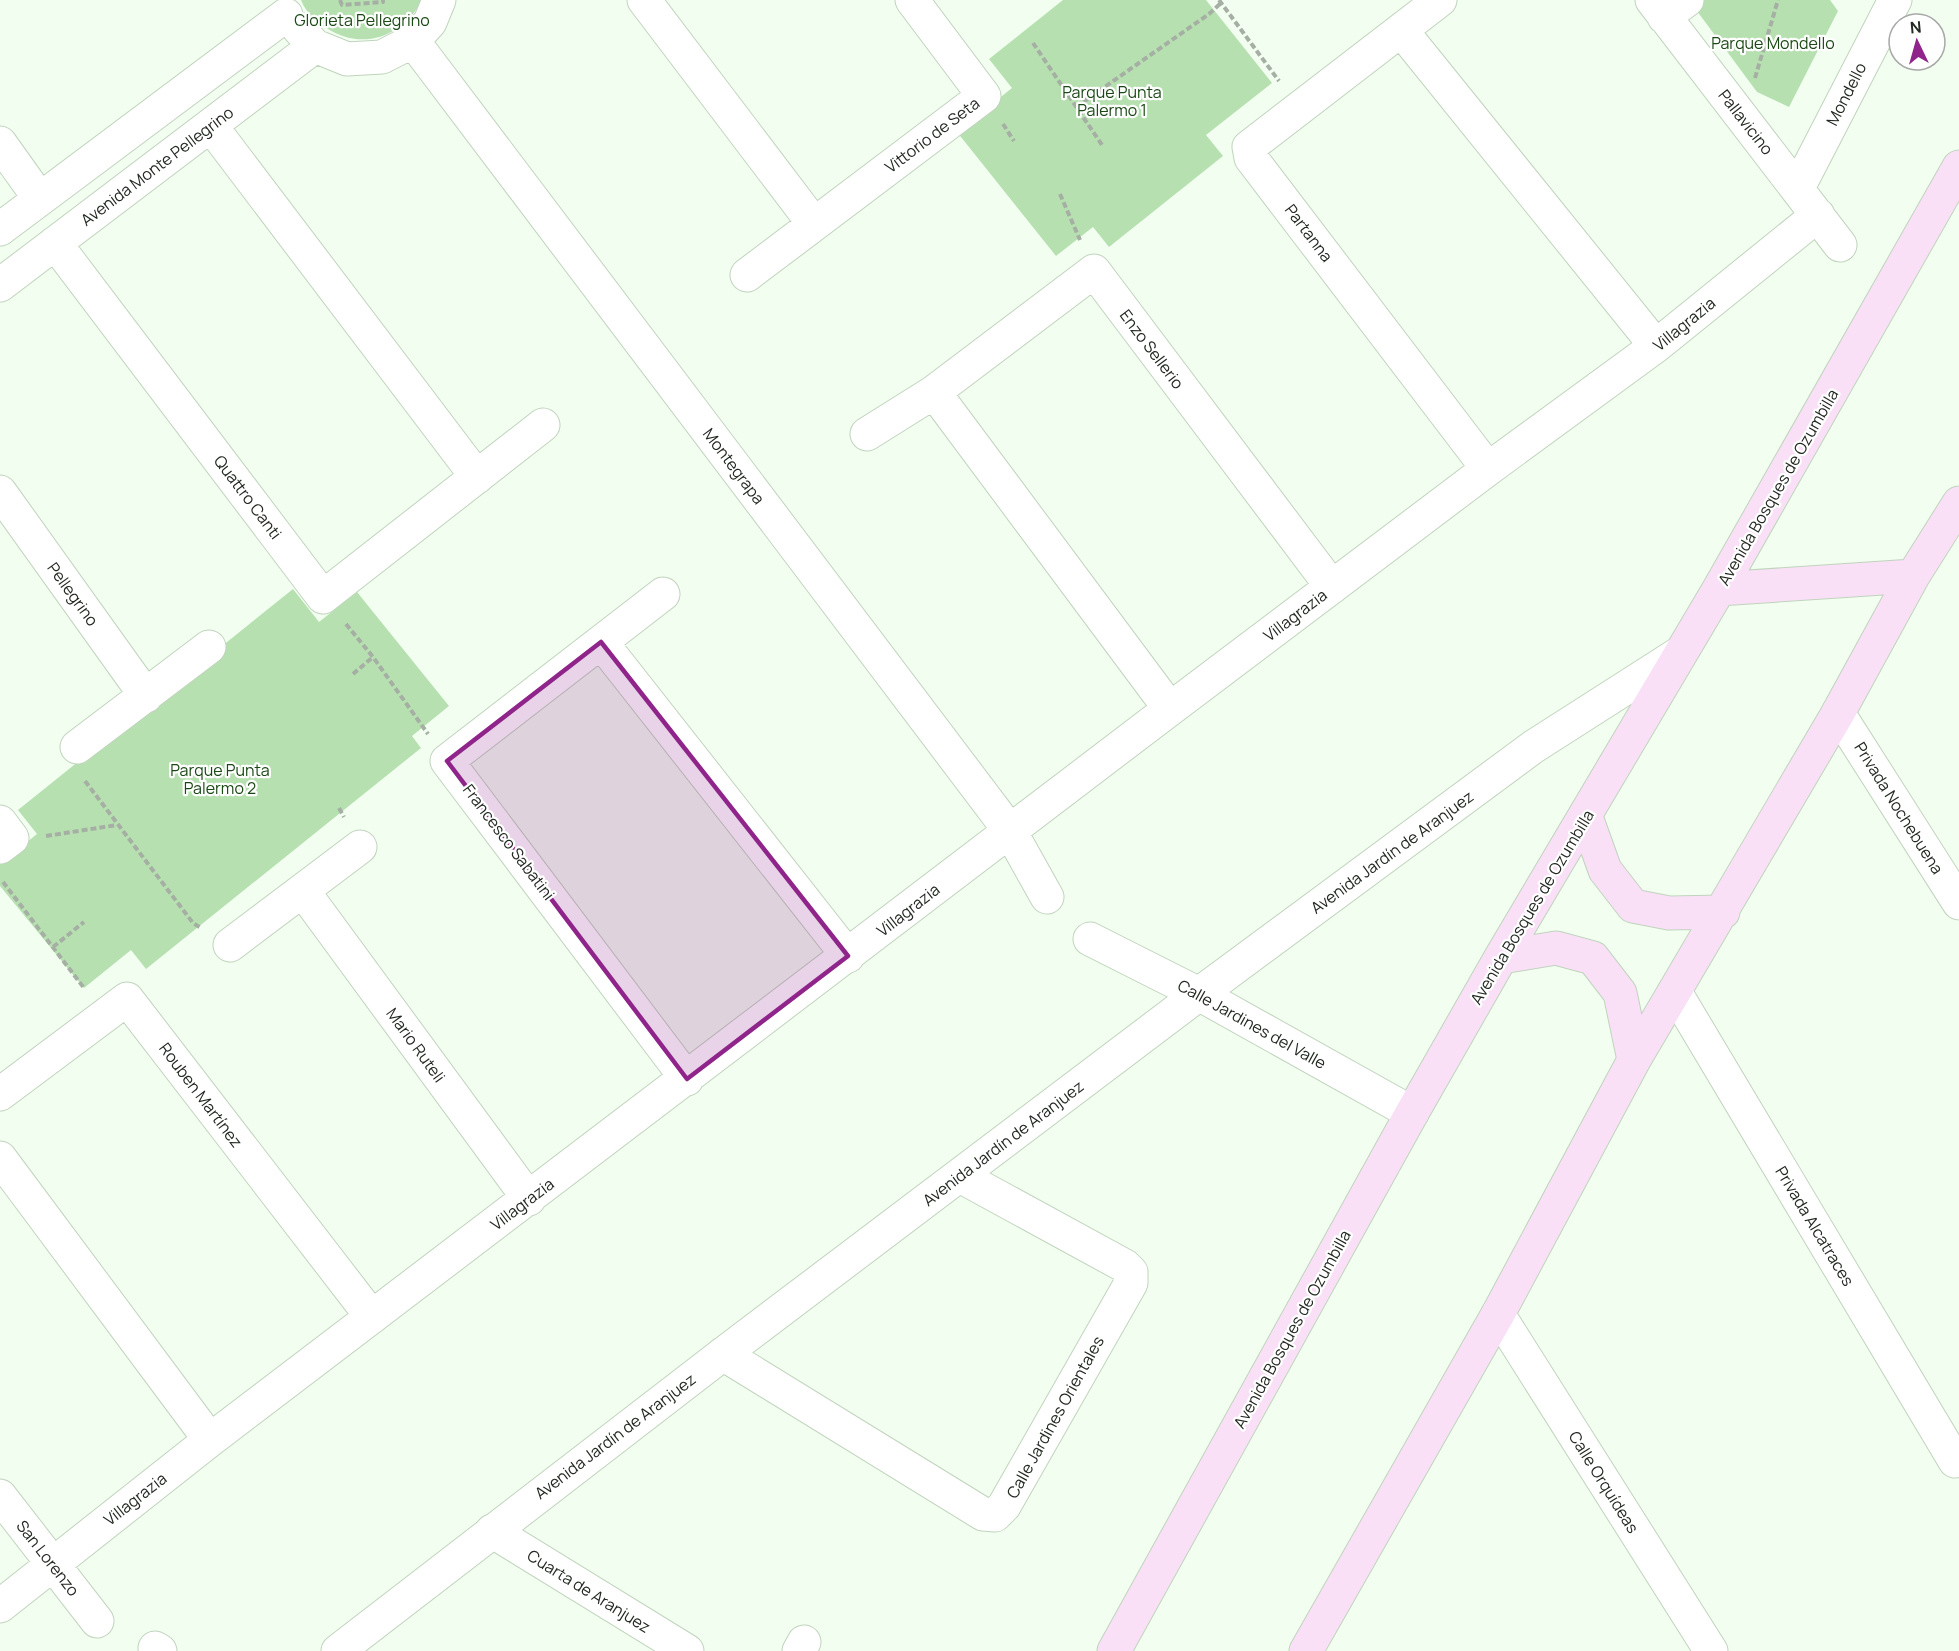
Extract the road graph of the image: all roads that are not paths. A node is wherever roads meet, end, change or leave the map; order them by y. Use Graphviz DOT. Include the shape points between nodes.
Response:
graph roads {
  1 [pos="439,0"];
  2 [pos="644,0"];
  3 [pos="912,0"];
  4 [pos="1440,0"];
  5 [pos="1895,0"];
  6 [pos="1668,6"];
  7 [pos="284,8"];
  8 [pos="1401,30"];
  9 [pos="413,41"];
  10 [pos="315,46"];
  11 [pos="211,126"];
  12 [pos="0,143"];
  13 [pos="1959,167"];
  14 [pos="1798,188"];
  15 [pos="40,199"];
  16 [pos="1818,215"];
  17 [pos="814,224"];
  18 [pos="0,229"];
  19 [pos="55,243"];
  20 [pos="1840,245"];
  21 [pos="747,274"];
  22 [pos="0,285"];
  23 [pos="1656,346"];
  24 [pos="934,392"];
  25 [pos="543,425"];
  26 [pos="867,434"];
  27 [pos="1488,469"];
  28 [pos="477,477"];
  29 [pos="0,492"];
  30 [pos="1959,503"];
  31 [pos="1913,576"];
  32 [pos="1332,587"];
  33 [pos="1719,589"];
  34 [pos="663,594"];
  35 [pos="601,642"];
  36 [pos="209,647"];
  37 [pos="1680,653"];
  38 [pos="146,696"];
  39 [pos="1170,709"];
  40 [pos="1838,713"];
  41 [pos="77,747"];
  42 [pos="1586,817"];
  43 [pos="1010,831"];
  44 [pos="360,847"];
  45 [pos="303,891"];
  46 [pos="1047,897"];
  47 [pos="1959,903"];
  48 [pos="1723,912"];
  49 [pos="1090,939"];
  50 [pos="230,945"];
  51 [pos="848,956"];
  52 [pos="1502,957"];
  53 [pos="1675,992"];
  54 [pos="1199,994"];
  55 [pos="1634,1060"];
  56 [pos="687,1079"];
  57 [pos="0,1094"];
  58 [pos="1412,1113"];
  59 [pos="0,1158"];
  60 [pos="960,1176"];
  61 [pos="529,1199"];
  62 [pos="1498,1314"];
  63 [pos="372,1317"];
  64 [pos="723,1354"];
  65 [pos="210,1440"];
  66 [pos="1955,1461"];
  67 [pos="0,1496"];
  68 [pos="492,1531"];
  69 [pos="53,1564"];
  70 [pos="0,1606"];
  71 [pos="97,1621"];
  72 [pos="338,1651"];
  73 [pos="687,1651"];
  74 [pos="1114,1651"];
  75 [pos="1306,1651"];
  76 [pos="1711,1651"];
  1 -- 9 [label="street" via="430,22"];
  2 -- 17 [label="street"];
  3 -- 17 [label="street, Vittorio de Seta" via="984,96"];
  4 -- 8 [label="street, Partanna"];
  5 -- 14 [label="street, Mondello"];
  6 -- 14 [label="street, Pallavicino" via="1743,119"];
  7 -- 10 [label="street"];
  7 -- 15 [label="street"];
  8 -- 23 [label="street"];
  8 -- 27 [label="street, Partanna" via="1250,147 1251,158"];
  9 -- 10 [label="street" via="382,57 347,59"];
  9 -- 43 [label="street, Montegrapa"];
  10 -- 11 [label="street, Avenida Monte Pellegrino"];
  11 -- 19 [label="street, Avenida Monte Pellegrino"];
  11 -- 28 [label="street"];
  12 -- 15 [label="street"];
  13 -- 33 [label="main road, Avenida Bosques de Ozumbilla"];
  14 -- 16 [label="street, Pallavicino"];
  15 -- 18 [label="street"];
  16 -- 20 [label="street, Pallavicino"];
  16 -- 23 [label="street, Villagrazia"];
  17 -- 21 [label="street, Vittorio de Seta"];
  19 -- 22 [label="street, Avenida Monte Pellegrino"];
  19 -- 28 [label="street, Quattro Canti" via="323,597"];
  23 -- 27 [label="street, Villagrazia"];
  24 -- 26 [label="street"];
  24 -- 32 [label="street, Enzo Sellerio" via="1094,271"];
  24 -- 39 [label="street"];
  25 -- 28 [label="street"];
  27 -- 32 [label="street, Villagrazia"];
  29 -- 38 [label="street, Pellegrino"];
  30 -- 31 [label="main road"];
  31 -- 33 [label="main road"];
  31 -- 40 [label="main road"];
  32 -- 39 [label="street, Villagrazia"];
  33 -- 37 [label="main road, Avenida Bosques de Ozumbilla"];
  34 -- 35 [label="street"];
  35 -- 51 [label="street"];
  35 -- 56 [label="street, Francesco Sabatini" via="447,761"];
  36 -- 38 [label="street"];
  37 -- 42 [label="main road, Avenida Bosques de Ozumbilla"];
  37 -- 54 [label="street, Avenida Jardín de Aranjuez" via="1533,747"];
  38 -- 41 [label="street"];
  39 -- 43 [label="street, Villagrazia"];
  40 -- 47 [label="street, Privada Nochebuena"];
  40 -- 48 [label="main road"];
  42 -- 48 [label="main road" via="1605,870 1633,906 1669,913"];
  42 -- 52 [label="main road, Avenida Bosques de Ozumbilla"];
  43 -- 46 [label="street, Montegrapa"];
  43 -- 51 [label="street, Villagrazia"];
  44 -- 45 [label="street"];
  45 -- 50 [label="street"];
  45 -- 61 [label="street, Mario Ruteli"];
  48 -- 53 [label="main road"];
  49 -- 54 [label="street, Calle Jardines del Valle"];
  51 -- 56 [label="street, Villagrazia"];
  52 -- 55 [label="main road" via="1556,948 1593,958 1620,993"];
  52 -- 58 [label="main road, Avenida Bosques de Ozumbilla"];
  53 -- 55 [label="main road"];
  53 -- 66 [label="street, Privada Alcatraces"];
  54 -- 58 [label="street, Calle Jardines del Valle"];
  54 -- 60 [label="street, Avenida Jardín de Aranjuez"];
  55 -- 62 [label="main road"];
  56 -- 61 [label="street, Villagrazia"];
  57 -- 63 [label="street, Rouben Martínez" via="127,999"];
  58 -- 74 [label="main road, Avenida Bosques de Ozumbilla"];
  59 -- 65 [label="street"];
  60 -- 64 [label="street, Avenida Jardín de Aranjuez"];
  60 -- 64 [label="street, Calle Jardines Orientales" via="1131,1272 1131,1283 1004,1506 995,1515 983,1514"];
  61 -- 63 [label="street, Villagrazia"];
  62 -- 75 [label="main road"];
  62 -- 76 [label="street, Calle Orquídeas"];
  63 -- 65 [label="street, Villagrazia"];
  64 -- 68 [label="street, Avenida Jardín de Aranjuez"];
  65 -- 69 [label="street, Villagrazia"];
  67 -- 69 [label="street, San Lorenzo"];
  68 -- 72 [label="street, Avenida Jardín de Aranjuez"];
  68 -- 73 [label="street, Cuarta de Aranjuez"];
  69 -- 70 [label="street, Villagrazia"];
  69 -- 71 [label="street, San Lorenzo"];
}
